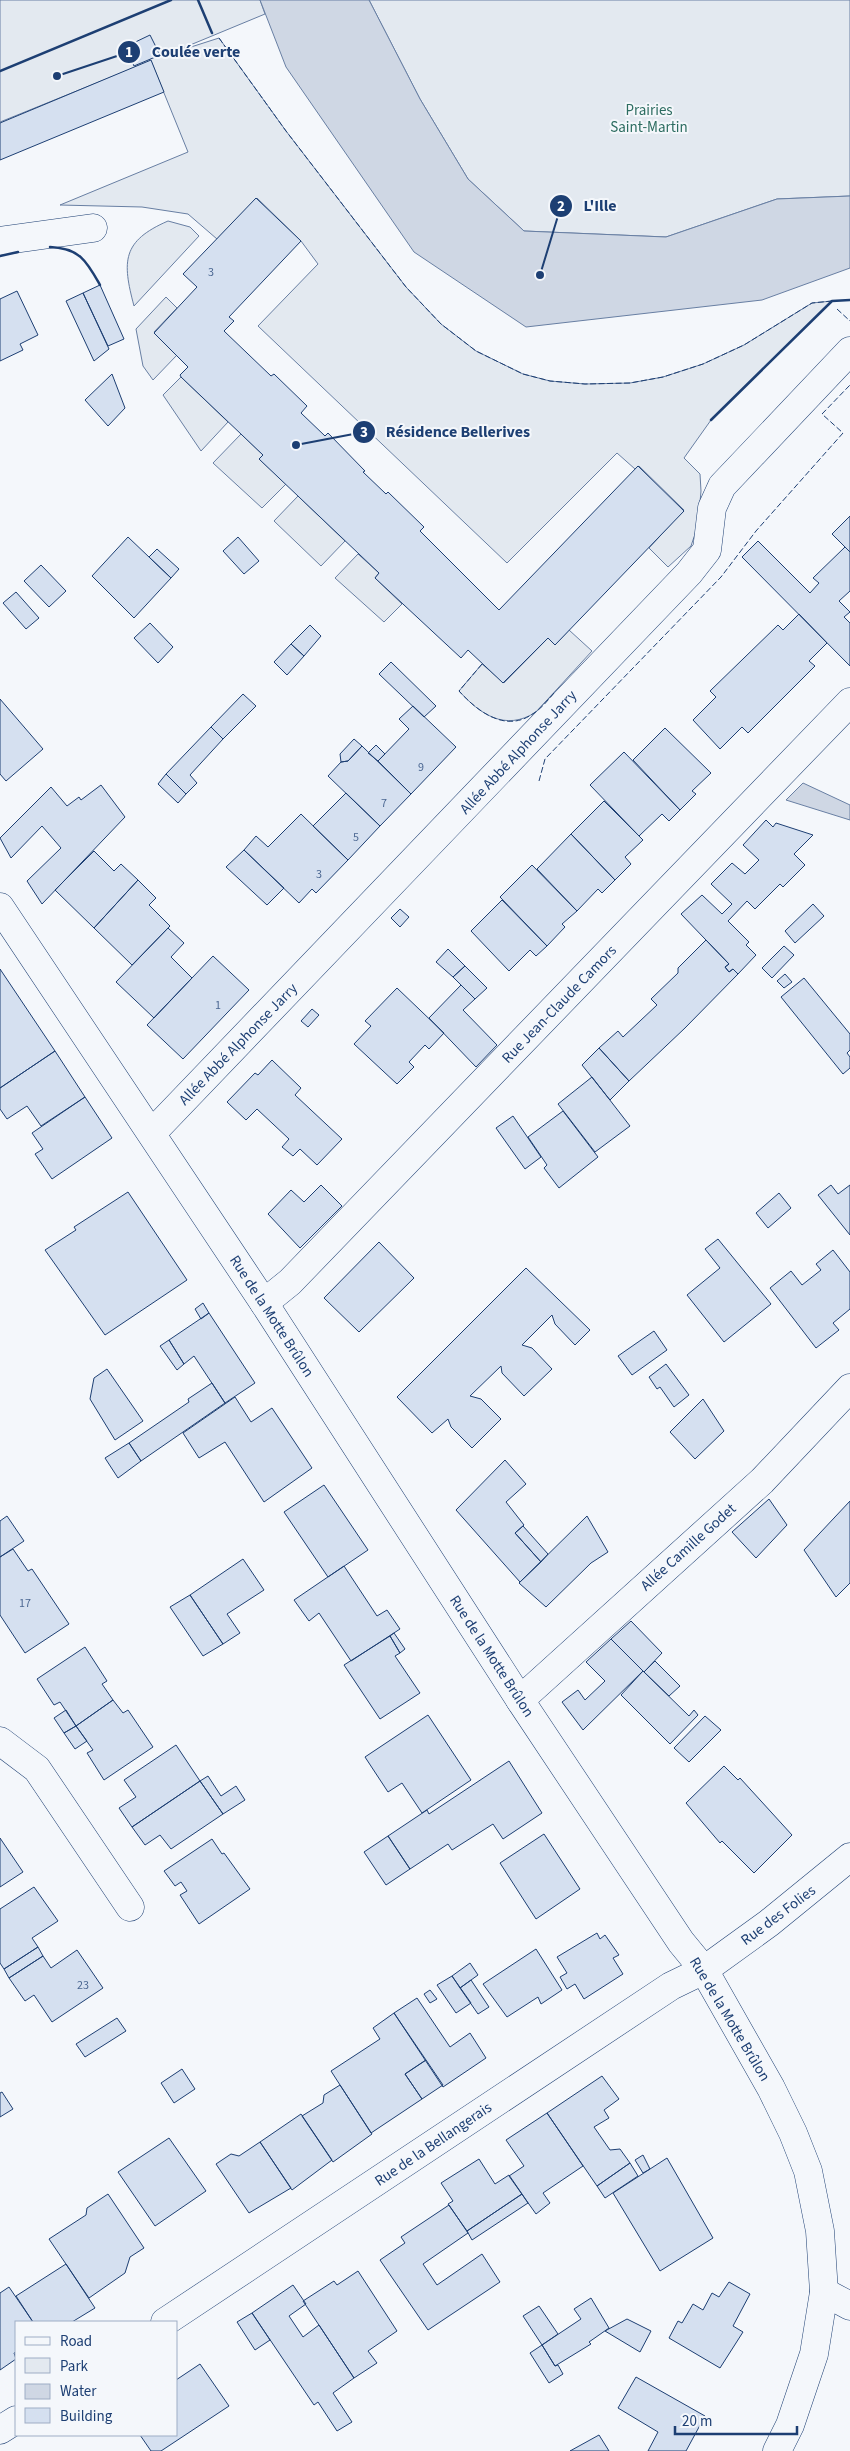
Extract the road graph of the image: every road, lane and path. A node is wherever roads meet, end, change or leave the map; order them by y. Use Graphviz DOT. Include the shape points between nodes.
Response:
graph roads {
  1 [pos="93,228"];
  2 [pos="0,241"];
  3 [pos="850,351"];
  4 [pos="850,702"];
  5 [pos="0,907"];
  6 [pos="152,1134"];
  7 [pos="264,1302"];
  8 [pos="850,1388"];
  9 [pos="520,1700"];
  10 [pos="0,1741"];
  11 [pos="850,1857"];
  12 [pos="130,1907"];
  13 [pos="704,1970"];
  14 [pos="824,2292"];
  15 [pos="850,2306"];
  16 [pos="167,2321"];
  17 [pos="15,2421"];
  18 [pos="0,2430"];
  19 [pos="777,2451"];
  1 -- 2 [label="street"];
  3 -- 6 [label="street, Allée Abbé Alphonse Jarry" via="722,486 712,508 707,550 690,572"];
  4 -- 7 [label="street, Rue Jean-Claude Camors" via="297,1275"];
  5 -- 6 [label="street, Rue de la Motte Brûlon"];
  6 -- 7 [label="street, Rue de la Motte Brûlon"];
  7 -- 9 [label="street, Rue de la Motte Brûlon"];
  8 -- 9 [label="street, Allée Camille Godet" via="762,1481"];
  9 -- 13 [label="street, Rue de la Motte Brûlon" via="681,1942"];
  10 -- 12 [label="street" via="38,1769"];
  11 -- 13 [label="street, Rue des Folies" via="769,1924"];
  13 -- 14 [label="street, Rue de la Motte Brûlon" via="771,2088 808,2171 820,2231"];
  13 -- 16 [label="street, Rue de la Bellangerais" via="671,1986"];
  14 -- 15 [label="street"];
  14 -- 19 [label="street, Rue de la Motte Brûlon" via="814,2354 790,2426"];
  17 -- 18 [label="street"];
}
